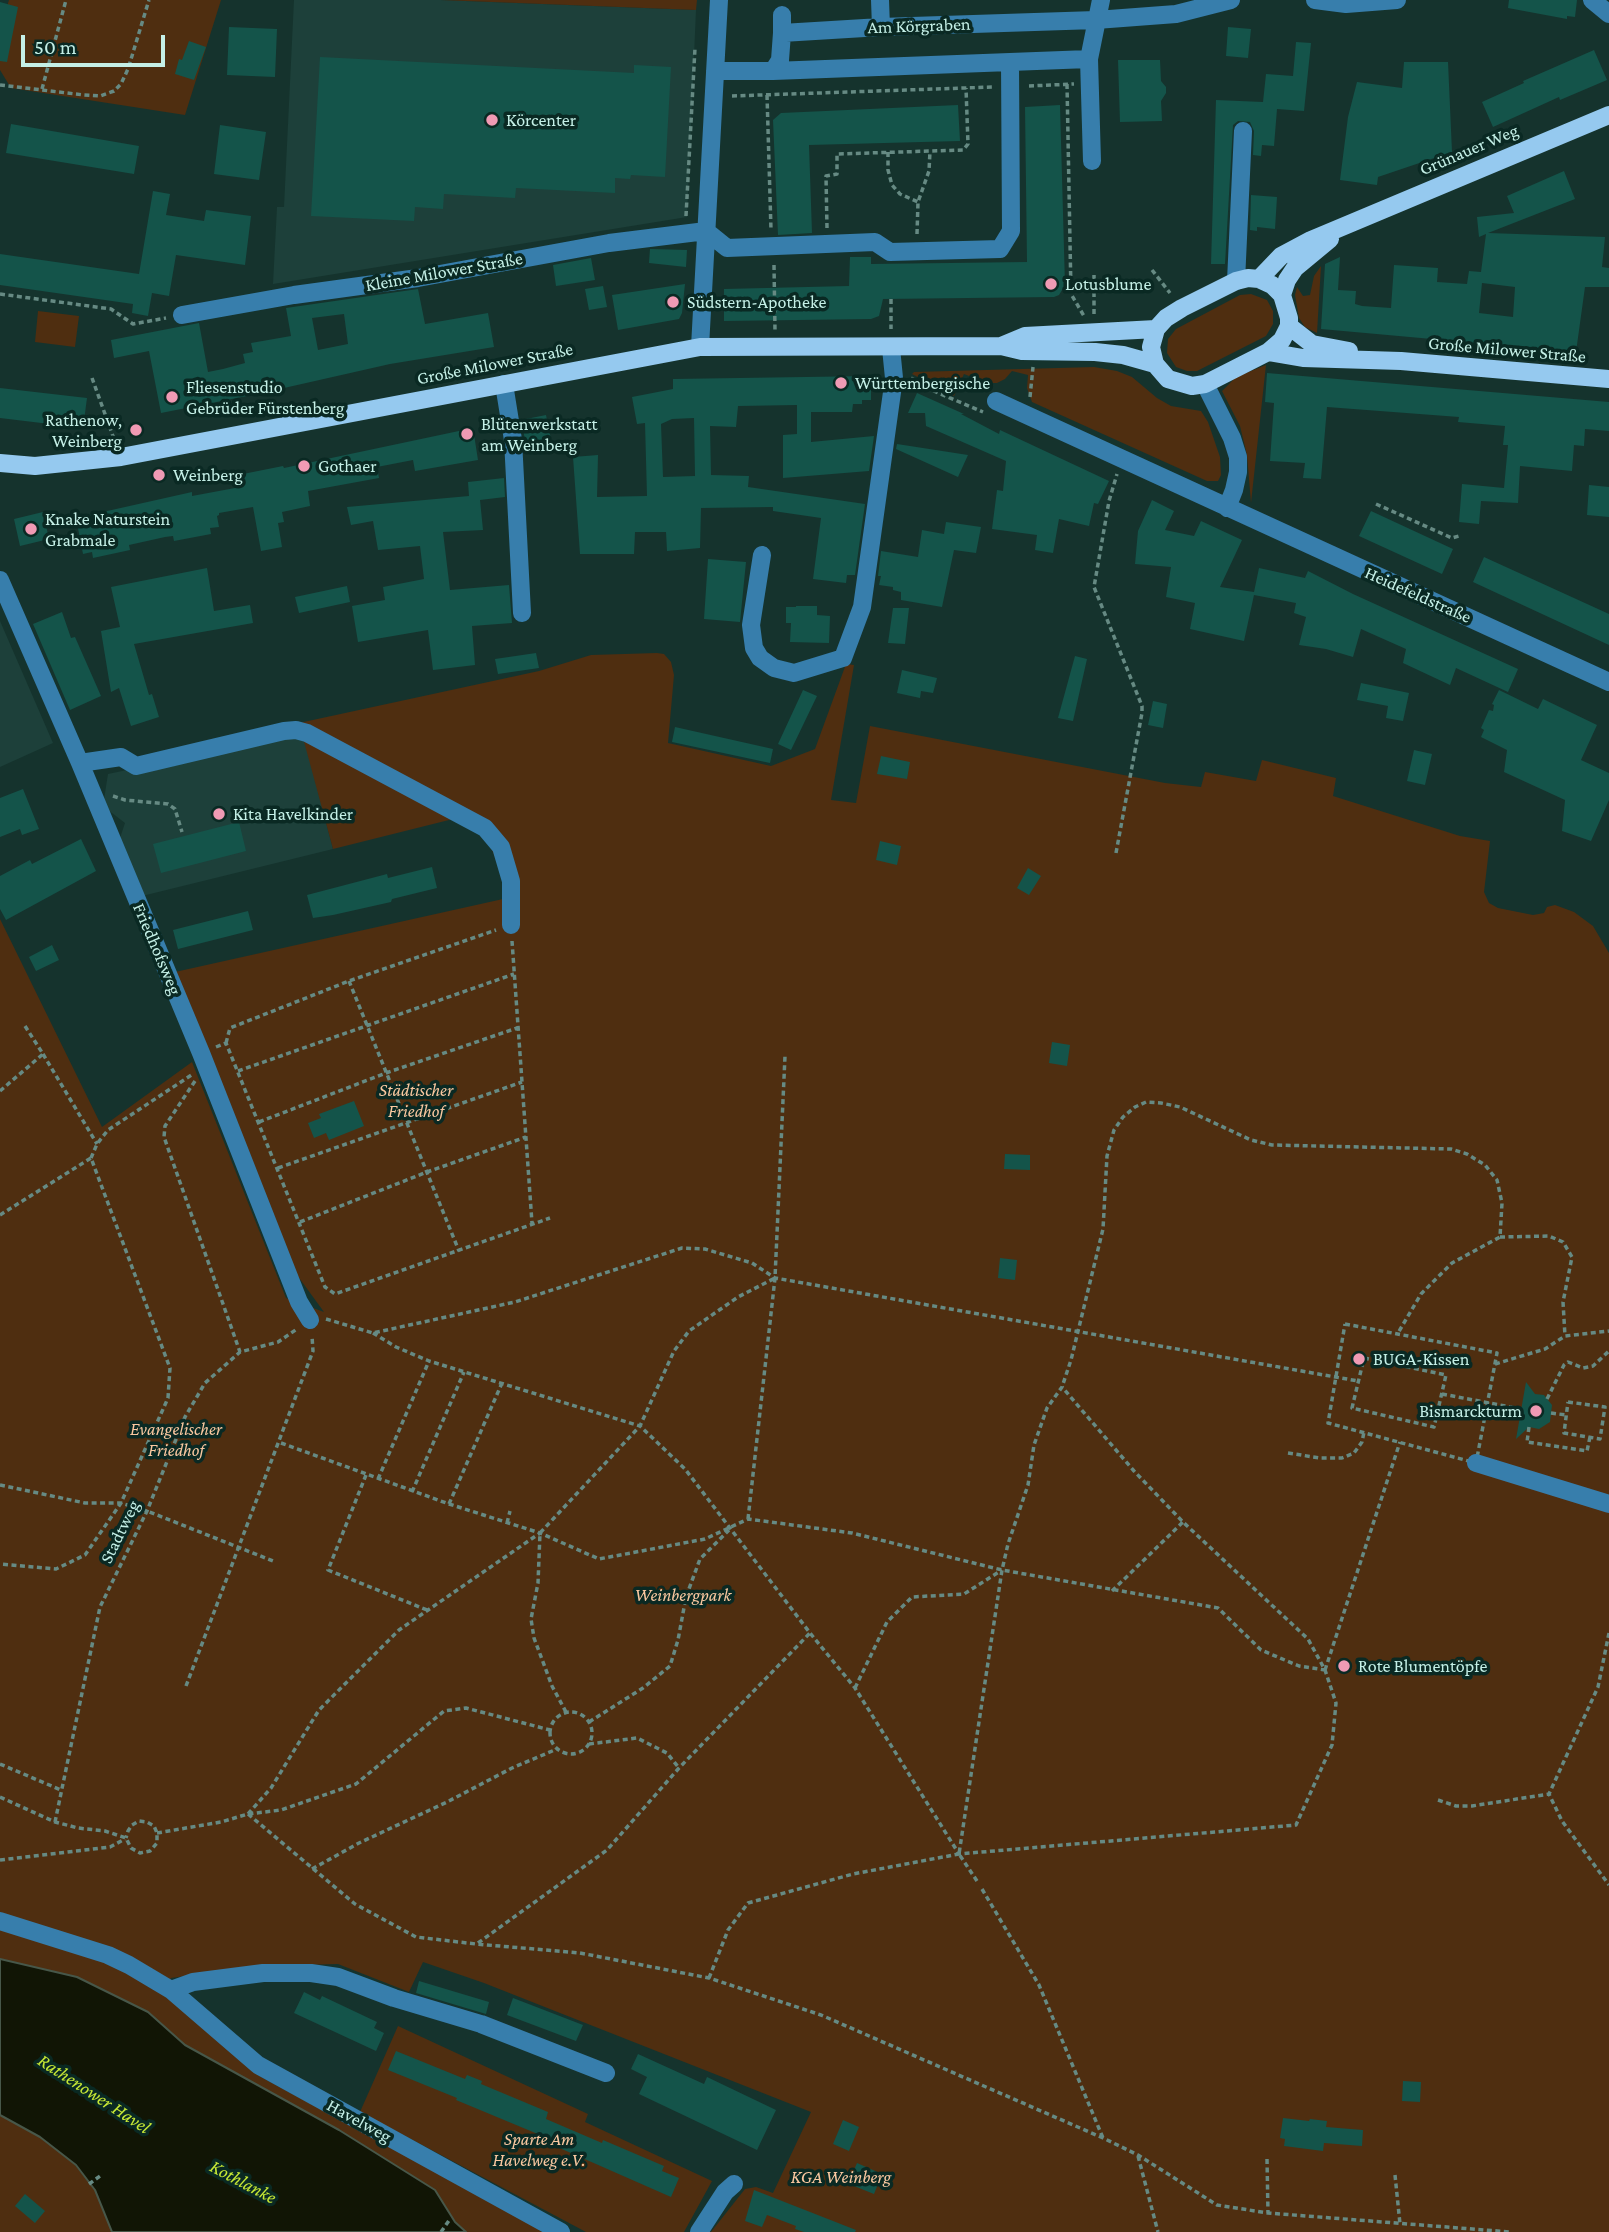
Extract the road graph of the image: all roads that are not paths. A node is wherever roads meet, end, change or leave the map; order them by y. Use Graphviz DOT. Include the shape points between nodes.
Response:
graph roads {
  1 [pos="719,0"];
  2 [pos="880,0"];
  3 [pos="1101,0"];
  4 [pos="1231,0"];
  5 [pos="1315,0"];
  6 [pos="1397,0"];
  7 [pos="1592,0"];
  8 [pos="1609,13"];
  9 [pos="782,15"];
  10 [pos="1096,20"];
  11 [pos="881,27"];
  12 [pos="782,33"];
  13 [pos="1089,59"];
  14 [pos="1010,62"];
  15 [pos="715,71"];
  16 [pos="773,71"];
  17 [pos="1609,115"];
  18 [pos="1243,131"];
  19 [pos="1092,161"];
  20 [pos="1346,226"];
  21 [pos="706,231"];
  22 [pos="1259,279"];
  23 [pos="1236,281"];
  24 [pos="1282,295"];
  25 [pos="182,315"];
  26 [pos="1289,326"];
  27 [pos="1156,328"];
  28 [pos="1001,346"];
  29 [pos="700,347"];
  30 [pos="891,348"];
  31 [pos="1268,352"];
  32 [pos="1401,361"];
  33 [pos="1155,364"];
  34 [pos="1609,379"];
  35 [pos="504,384"];
  36 [pos="1205,384"];
  37 [pos="996,401"];
  38 [pos="0,463"];
  39 [pos="1227,508"];
  40 [pos="762,555"];
  41 [pos="0,580"];
  42 [pos="522,613"];
  43 [pos="1609,682"];
  44 [pos="80,763"];
  45 [pos="511,925"];
  46 [pos="310,1320"];
  47 [pos="1476,1463"];
  48 [pos="1609,1504"];
  49 [pos="0,1921"];
  50 [pos="171,1990"];
  51 [pos="607,2073"];
  52 [pos="734,2184"];
  53 [pos="561,2232"];
  54 [pos="699,2232"];
  1 -- 15 [label="street"];
  2 -- 11 [label="street"];
  3 -- 10 [label="street"];
  4 -- 10 [label="street, Am Körgraben" via="1176,14"];
  5 -- 6 [label="street" via="1346,4"];
  7 -- 8 [label="street"];
  9 -- 12 [label="street"];
  10 -- 11 [label="street, Am Körgraben"];
  10 -- 13 [label="street"];
  11 -- 12 [label="street, Am Körgraben"];
  12 -- 16 [label="street" via="780,60"];
  13 -- 14 [label="street"];
  13 -- 19 [label="street"];
  14 -- 16 [label="street"];
  14 -- 21 [label="street" via="1011,231 1000,249 890,252 875,242 727,248"];
  15 -- 16 [label="street"];
  15 -- 21 [label="street"];
  17 -- 20 [label="main road, Grünauer Weg"];
  18 -- 23 [label="street"];
  20 -- 22 [label="main road, Grünauer Weg" via="1281,256"];
  20 -- 24 [label="main road, Grünauer Weg" via="1295,268"];
  21 -- 25 [label="street, Kleine Milower Straße" via="609,243"];
  21 -- 29 [label="street"];
  22 -- 23 [label="main road"];
  22 -- 24 [label="main road"];
  23 -- 27 [label="main road" via="1166,318"];
  24 -- 26 [label="main road"];
  26 -- 31 [label="main road"];
  26 -- 32 [label="main road, Große Milower Straße" via="1312,344"];
  27 -- 28 [label="main road, Große Milower Straße" via="1024,336"];
  27 -- 33 [label="main road" via="1151,348"];
  28 -- 30 [label="main road, Große Milower Straße"];
  28 -- 33 [label="main road, Große Milower Straße" via="1035,352 1114,354"];
  29 -- 30 [label="main road, Große Milower Straße"];
  29 -- 35 [label="main road, Große Milower Straße"];
  30 -- 40 [label="street" via="894,378 862,607 843,658 794,673 760,658 751,625"];
  31 -- 32 [label="main road, Große Milower Straße" via="1303,358"];
  31 -- 36 [label="main road"];
  32 -- 34 [label="main road, Große Milower Straße"];
  33 -- 36 [label="main road, Große Milower Straße" via="1179,384"];
  35 -- 38 [label="main road, Große Milower Straße" via="121,457 35,466"];
  35 -- 42 [label="street" via="513,440"];
  36 -- 39 [label="street" via="1238,457"];
  37 -- 39 [label="street, Heidefeldstraße"];
  39 -- 43 [label="street, Heidefeldstraße"];
  41 -- 44 [label="street, Friedhofsweg"];
  44 -- 45 [label="street" via="121,757 136,766 284,731 307,733 485,828 501,847 511,881"];
  44 -- 46 [label="street, Friedhofsweg"];
  47 -- 48 [label="street"];
  49 -- 50 [label="street, Havelweg" via="108,1955"];
  50 -- 51 [label="street" via="193,1982 263,1973 338,1977 481,2024"];
  50 -- 53 [label="street, Havelweg" via="258,2065"];
  52 -- 54 [label="street"];
}
